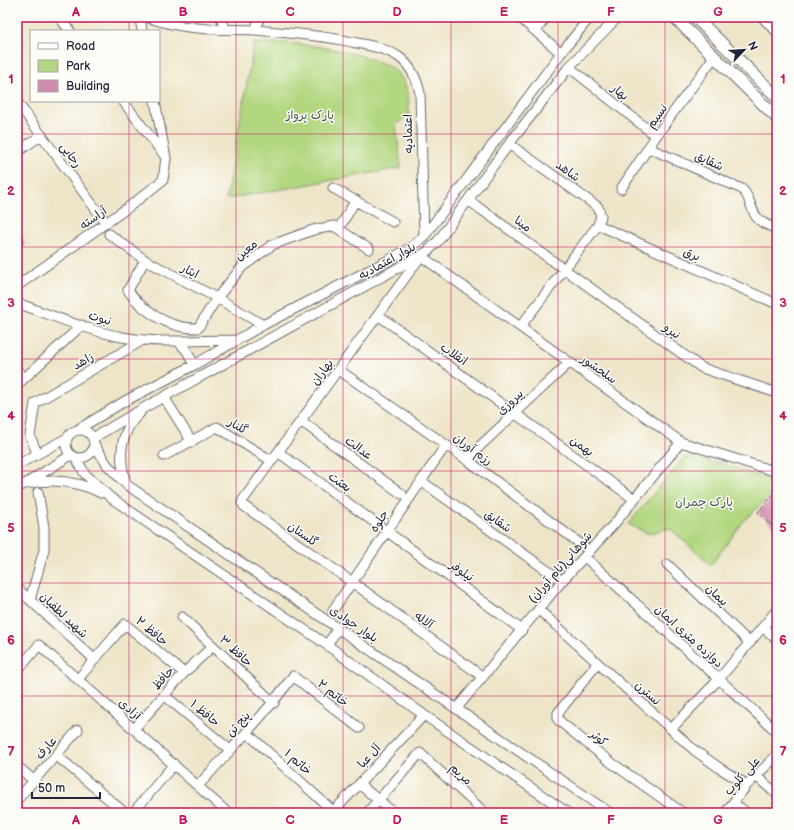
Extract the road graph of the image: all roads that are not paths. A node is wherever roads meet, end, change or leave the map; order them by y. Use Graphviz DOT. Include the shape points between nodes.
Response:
graph roads {
  1 [pos="59,17"];
  2 [pos="140,17"];
  3 [pos="146,17"];
  4 [pos="221,17"];
  5 [pos="260,17"];
  6 [pos="519,17"];
  7 [pos="546,17"];
  8 [pos="590,17"];
  9 [pos="618,17"];
  10 [pos="674,17"];
  11 [pos="695,17"];
  12 [pos="762,17"];
  13 [pos="225,29"];
  14 [pos="69,30"];
  15 [pos="142,30"];
  16 [pos="255,30"];
  17 [pos="536,31"];
  18 [pos="777,32"];
  19 [pos="561,53"];
  20 [pos="714,57"];
  21 [pos="569,67"];
  22 [pos="777,97"];
  23 [pos="17,102"];
  24 [pos="124,102"];
  25 [pos="155,102"];
  26 [pos="777,118"];
  27 [pos="42,135"];
  28 [pos="656,136"];
  29 [pos="510,144"];
  30 [pos="649,148"];
  31 [pos="17,152"];
  32 [pos="166,158"];
  33 [pos="333,188"];
  34 [pos="621,189"];
  35 [pos="356,200"];
  36 [pos="468,200"];
  37 [pos="393,222"];
  38 [pos="106,223"];
  39 [pos="598,225"];
  40 [pos="339,228"];
  41 [pos="777,229"];
  42 [pos="109,234"];
  43 [pos="424,236"];
  44 [pos="369,249"];
  45 [pos="421,256"];
  46 [pos="145,260"];
  47 [pos="564,268"];
  48 [pos="17,286"];
  49 [pos="216,298"];
  50 [pos="17,303"];
  51 [pos="777,304"];
  52 [pos="378,315"];
  53 [pos="82,325"];
  54 [pos="263,325"];
  55 [pos="520,327"];
  56 [pos="198,328"];
  57 [pos="143,340"];
  58 [pos="191,340"];
  59 [pos="238,340"];
  60 [pos="178,341"];
  61 [pos="569,363"];
  62 [pos="194,365"];
  63 [pos="17,370"];
  64 [pos="339,370"];
  65 [pos="24,378"];
  66 [pos="17,385"];
  67 [pos="777,393"];
  68 [pos="164,397"];
  69 [pos="149,405"];
  70 [pos="516,413"];
  71 [pos="301,421"];
  72 [pos="76,430"];
  73 [pos="67,438"];
  74 [pos="93,441"];
  75 [pos="192,442"];
  76 [pos="681,442"];
  77 [pos="446,444"];
  78 [pos="278,452"];
  79 [pos="37,453"];
  80 [pos="164,456"];
  81 [pos="73,457"];
  82 [pos="466,459"];
  83 [pos="272,461"];
  84 [pos="17,465"];
  85 [pos="776,468"];
  86 [pos="421,481"];
  87 [pos="21,485"];
  88 [pos="127,485"];
  89 [pos="38,492"];
  90 [pos="402,494"];
  91 [pos="111,498"];
  92 [pos="634,499"];
  93 [pos="242,503"];
  94 [pos="387,531"];
  95 [pos="588,554"];
  96 [pos="667,564"];
  97 [pos="352,582"];
  98 [pos="562,582"];
  99 [pos="17,588"];
  100 [pos="30,600"];
  101 [pos="333,610"];
  102 [pos="539,610"];
  103 [pos="777,610"];
  104 [pos="182,617"];
  105 [pos="763,627"];
  106 [pos="338,628"];
  107 [pos="522,630"];
  108 [pos="777,640"];
  109 [pos="750,643"];
  110 [pos="327,645"];
  111 [pos="213,646"];
  112 [pos="94,659"];
  113 [pos="20,660"];
  114 [pos="597,664"];
  115 [pos="17,670"];
  116 [pos="184,673"];
  117 [pos="293,676"];
  118 [pos="483,677"];
  119 [pos="78,679"];
  120 [pos="719,680"];
  121 [pos="164,695"];
  122 [pos="274,703"];
  123 [pos="458,708"];
  124 [pos="424,715"];
  125 [pos="359,728"];
  126 [pos="134,729"];
  127 [pos="671,729"];
  128 [pos="78,730"];
  129 [pos="246,732"];
  130 [pos="777,732"];
  131 [pos="230,750"];
  132 [pos="56,755"];
  133 [pos="777,755"];
  134 [pos="174,764"];
  135 [pos="17,766"];
  136 [pos="757,777"];
  137 [pos="33,780"];
  138 [pos="359,784"];
  139 [pos="747,785"];
  140 [pos="198,786"];
  141 [pos="777,794"];
  142 [pos="17,800"];
  143 [pos="379,800"];
  144 [pos="733,803"];
  145 [pos="17,810"];
  146 [pos="332,812"];
  147 [pos="20,813"];
  148 [pos="125,813"];
  149 [pos="133,813"];
  150 [pos="228,813"];
  151 [pos="367,813"];
  152 [pos="394,813"];
  153 [pos="485,813"];
  154 [pos="568,813"];
  155 [pos="610,813"];
  156 [pos="683,813"];
  157 [pos="725,813"];
  158 [pos="747,813"];
  1 -- 14 [label="street"];
  2 -- 15 [label="street"];
  3 -- 13 [label="street, اعتمادیه" via="182,26"];
  4 -- 13 [label="street"];
  5 -- 16 [label="street"];
  6 -- 17 [label="street"];
  7 -- 17 [label="street"];
  8 -- 19 [label="street, بلوار اعتمادیه"];
  9 -- 21 [label="street, بلوار اعتمادیه"];
  10 -- 20 [label="main road"];
  11 -- 22 [label="main road"];
  12 -- 18 [label="street"];
  13 -- 16 [label="street, اعتمادیه"];
  16 -- 43 [label="street, اعتمادیه" via="321,36 381,49 399,57 406,64 419,88"];
  17 -- 19 [label="street"];
  19 -- 43 [label="street, بلوار اعتمادیه"];
  20 -- 26 [label="main road"];
  20 -- 28 [label="street, نسیم"];
  21 -- 28 [label="street, بهار"];
  21 -- 29 [label="street, بلوار اعتمادیه"];
  23 -- 27 [label="street, رجایی"];
  24 -- 32 [label="street"];
  25 -- 32 [label="street, آراسته"];
  27 -- 31 [label="street"];
  27 -- 38 [label="street, رجایی"];
  28 -- 30 [label="street, نسیم"];
  29 -- 36 [label="street, بلوار اعتمادیه"];
  29 -- 39 [label="street, شاهد" via="598,207 601,216"];
  30 -- 34 [label="street, نسیم"];
  30 -- 41 [label="street, شقایق" via="742,189 760,221"];
  32 -- 38 [label="street, آراسته" via="163,180"];
  33 -- 35 [label="street"];
  35 -- 37 [label="street"];
  35 -- 40 [label="street"];
  36 -- 45 [label="street, بلوار اعتمادیه" via="438,241"];
  36 -- 47 [label="street, مینا"];
  38 -- 48 [label="street, آراسته"];
  39 -- 47 [label="street"];
  39 -- 51 [label="street, برق"];
  40 -- 44 [label="street"];
  40 -- 49 [label="street, معین" via="334,226 313,230 272,245 242,266"];
  42 -- 46 [label="street, ایثار"];
  43 -- 54 [label="street, بلوار اعتمادیه" via="413,246 386,261"];
  45 -- 52 [label="street, بهاران"];
  45 -- 55 [label="street, سلحشور"];
  45 -- 68 [label="street, بلوار اعتمادیه"];
  46 -- 49 [label="street, ایثار"];
  46 -- 56 [label="street" via="128,290 132,296 159,318 179,326"];
  47 -- 55 [label="street"];
  47 -- 67 [label="street, نیرو" via="704,369"];
  49 -- 54 [label="street, ایثار"];
  49 -- 56 [label="street, معین"];
  50 -- 53 [label="street, نبوت"];
  52 -- 64 [label="street, بهاران"];
  52 -- 70 [label="street, انقلاب"];
  53 -- 57 [label="street, نبوت" via="122,337"];
  53 -- 65 [label="street"];
  54 -- 59 [label="street, بلوار اعتمادیه"];
  55 -- 61 [label="street, سلحشور"];
  56 -- 58 [label="street, معین"];
  57 -- 60 [label="street, نبوت"];
  57 -- 79 [label="street, زاهد" via="35,403 30,436"];
  58 -- 59 [label="street, نبوت"];
  58 -- 60 [label="street, نبوت"];
  59 -- 62 [label="street, بلوار اعتمادیه"];
  60 -- 62 [label="street"];
  61 -- 70 [label="street, پیروزی"];
  61 -- 76 [label="street, سلحشور"];
  62 -- 72 [label="street, بلوار اعتمادیه"];
  63 -- 65 [label="street"];
  64 -- 71 [label="street, بهاران"];
  64 -- 77 [label="street, رزم آوران"];
  65 -- 66 [label="street"];
  68 -- 69 [label="street, بلوار اعتمادیه"];
  68 -- 75 [label="street"];
  69 -- 74 [label="street, بلوار اعتمادیه"];
  69 -- 88 [label="street" via="129,427 123,441 122,471"];
  70 -- 82 [label="street, پیروزی"];
  70 -- 92 [label="street, بهمن"];
  71 -- 78 [label="street, بهاران"];
  71 -- 90 [label="street, عدالت"];
  72 -- 73 [label="street"];
  72 -- 74 [label="street" via="89,433"];
  73 -- 79 [label="street"];
  73 -- 81 [label="street" via="66,450"];
  74 -- 81 [label="street" via="88,456"];
  74 -- 88 [label="street, بلوار جوادی" via="108,466"];
  75 -- 80 [label="street"];
  75 -- 83 [label="street, گلنار" via="217,427"];
  76 -- 85 [label="street, سلحشور"];
  76 -- 92 [label="street, شوهانی(نام آوران)"];
  77 -- 82 [label="street, رزم آوران"];
  77 -- 86 [label="street, جلوه"];
  78 -- 83 [label="street, بهاران"];
  78 -- 94 [label="street, بعثت"];
  79 -- 84 [label="street"];
  81 -- 87 [label="street"];
  81 -- 91 [label="street" via="86,474"];
  82 -- 95 [label="street, رزم آوران"];
  83 -- 93 [label="street, بهاران"];
  86 -- 94 [label="street, جلوه"];
  86 -- 98 [label="street, شقایق"];
  87 -- 91 [label="street" via="40,480 69,481"];
  88 -- 106 [label="street, بلوار جوادی"];
  89 -- 100 [label="street" via="44,544"];
  91 -- 110 [label="street"];
  92 -- 95 [label="street, شوهانی(نام آوران)"];
  93 -- 97 [label="street, گلستان"];
  94 -- 97 [label="street, جلوه"];
  94 -- 107 [label="street, نیلوفر"];
  95 -- 98 [label="street, شوهانی(نام آوران)"];
  95 -- 120 [label="street, دوازده متری ایمان"];
  96 -- 109 [label="street, پیمان"];
  97 -- 101 [label="street, جلوه"];
  97 -- 118 [label="street, آلاله"];
  98 -- 102 [label="street, شوهانی(نام آوران)"];
  99 -- 100 [label="street, شهید لطفیان"];
  100 -- 112 [label="street, شهید لطفیان"];
  102 -- 107 [label="street, شوهانی(نام آوران)"];
  102 -- 114 [label="street, نسترن"];
  103 -- 105 [label="street"];
  104 -- 111 [label="street, حافظ ۳"];
  105 -- 108 [label="street"];
  105 -- 109 [label="street"];
  106 -- 110 [label="street"];
  106 -- 123 [label="street, بلوار جوادی"];
  107 -- 118 [label="street, شوهانی(نام آوران)"];
  109 -- 120 [label="street"];
  110 -- 124 [label="street"];
  111 -- 116 [label="street, حافظ"];
  111 -- 122 [label="street, حافظ ۳"];
  112 -- 116 [label="street, حافظ ۲" via="125,624"];
  112 -- 119 [label="street, حافظ ۲"];
  113 -- 115 [label="street"];
  113 -- 119 [label="street, آزادی" via="39,645"];
  114 -- 127 [label="street, نسترن"];
  114 -- 156 [label="street, کوثر" via="558,713 558,720 609,761"];
  116 -- 121 [label="street, حافظ"];
  117 -- 122 [label="street, پنج تن"];
  117 -- 125 [label="street, خاتم ۲"];
  118 -- 123 [label="street, شوهانی(نام آوران)"];
  119 -- 126 [label="street, آزادی"];
  120 -- 127 [label="street"];
  120 -- 130 [label="street, دوازده متری ایمان"];
  121 -- 126 [label="street, حافظ"];
  121 -- 131 [label="street, حافظ ۱"];
  122 -- 129 [label="street, پنج تن"];
  123 -- 155 [label="street, بلوار جوادی"];
  124 -- 138 [label="street, آل عبا"];
  124 -- 154 [label="street"];
  126 -- 134 [label="street, آزادی"];
  127 -- 139 [label="street, نسترن" via="694,750"];
  128 -- 132 [label="street, عارف"];
  129 -- 131 [label="street, پنج تن"];
  129 -- 146 [label="street, خاتم ۱"];
  131 -- 140 [label="street, پنج تن"];
  132 -- 137 [label="street, عارف"];
  132 -- 148 [label="street"];
  133 -- 136 [label="street, علی کلوپ"];
  134 -- 140 [label="street, آزادی"];
  134 -- 149 [label="street"];
  135 -- 137 [label="street"];
  136 -- 139 [label="street, علی کلوپ"];
  136 -- 141 [label="street"];
  137 -- 142 [label="street, عارف"];
  138 -- 143 [label="street"];
  138 -- 146 [label="street, آل عبا"];
  139 -- 144 [label="street, علی کلوپ"];
  140 -- 150 [label="street, آزادی"];
  143 -- 151 [label="street"];
  143 -- 152 [label="street"];
  143 -- 153 [label="street, مریم" via="420,753"];
  144 -- 157 [label="street, علی کلوپ"];
  144 -- 158 [label="street"];
  145 -- 147 [label="street"];
}
